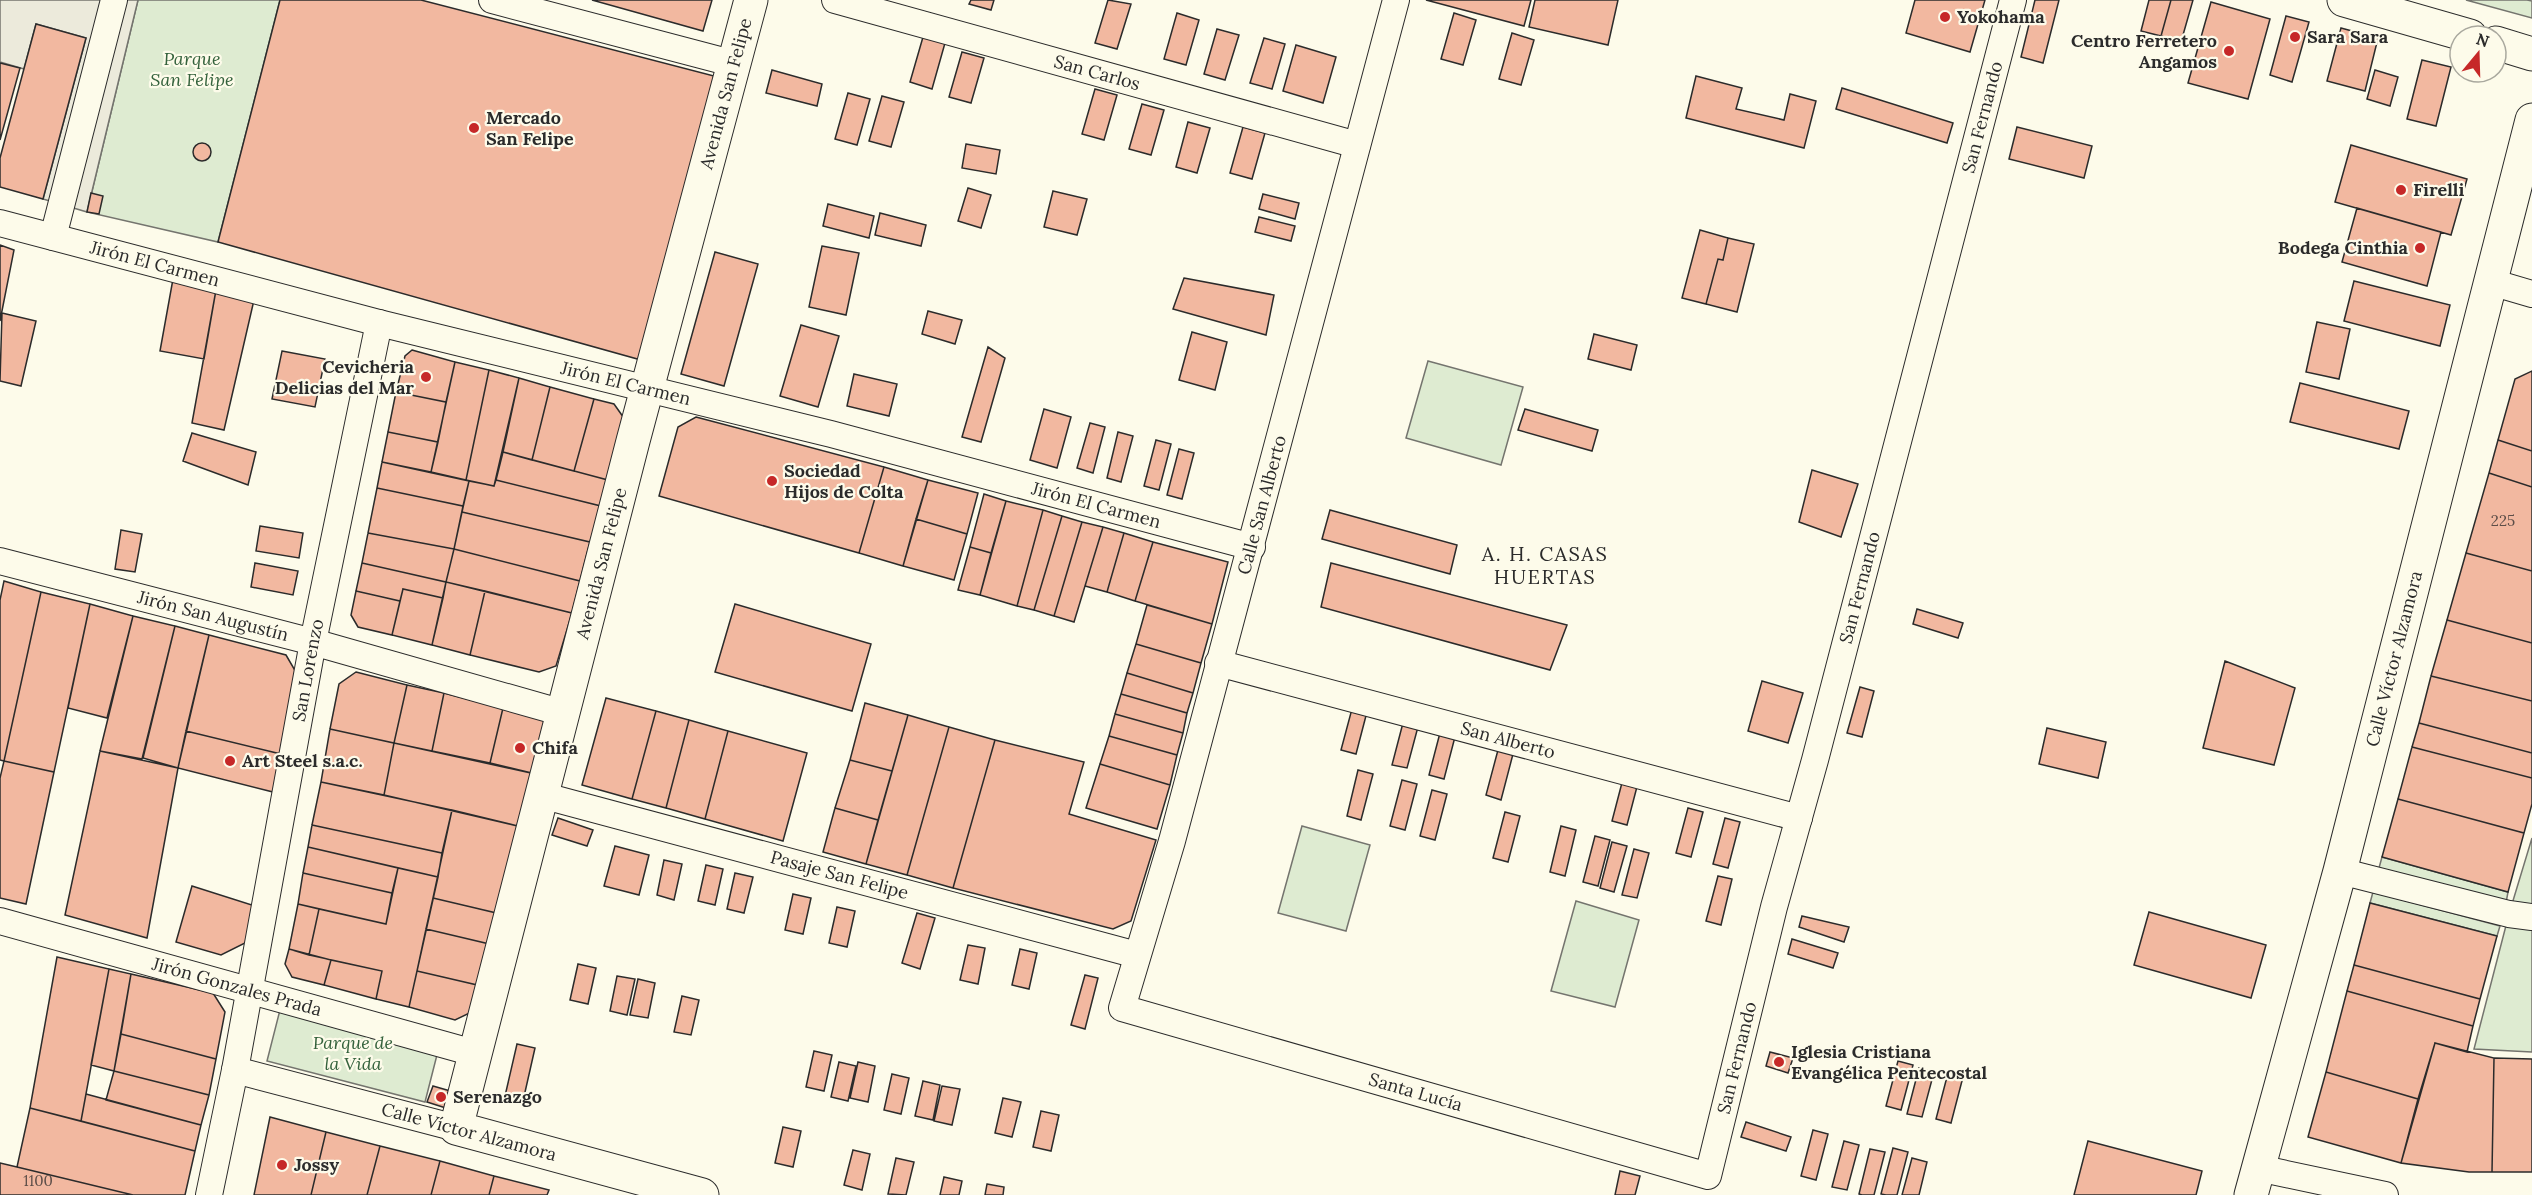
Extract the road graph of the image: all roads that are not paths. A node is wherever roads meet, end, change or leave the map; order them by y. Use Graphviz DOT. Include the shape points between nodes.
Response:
graph roads {
  1 [pos="114,0"];
  2 [pos="492,0"];
  3 [pos="751,0"];
  4 [pos="835,0"];
  5 [pos="1396,0"];
  6 [pos="2013,0"];
  7 [pos="2344,0"];
  8 [pos="2448,30"];
  9 [pos="2508,47"];
  10 [pos="2532,54"];
  11 [pos="735,64"];
  12 [pos="2532,120"];
  13 [pos="1357,145"];
  14 [pos="0,223"];
  15 [pos="53,237"];
  16 [pos="2491,282"];
  17 [pos="2532,294"];
  18 [pos="379,323"];
  19 [pos="647,389"];
  20 [pos="1252,547"];
  21 [pos="0,561"];
  22 [pos="313,642"];
  23 [pos="1218,663"];
  24 [pos="563,713"];
  25 [pos="541,795"];
  26 [pos="1799,818"];
  27 [pos="2340,871"];
  28 [pos="2532,917"];
  29 [pos="0,921"];
  30 [pos="1137,955"];
  31 [pos="250,990"];
  32 [pos="1122,1008"];
  33 [pos="474,1053"];
  34 [pos="235,1070"];
  35 [pos="456,1128"];
  36 [pos="1708,1176"];
  37 [pos="2254,1181"];
  38 [pos="209,1195"];
  39 [pos="699,1195"];
  40 [pos="2385,1195"];
  1 -- 15 [label="street"];
  2 -- 11 [label="street"];
  3 -- 11 [label="street, Avenida San Felipe"];
  4 -- 13 [label="street, San Carlos"];
  5 -- 13 [label="street, Calle San Alberto"];
  6 -- 26 [label="street, San Fernando"];
  7 -- 8 [label="street"];
  9 -- 10 [label="street"];
  11 -- 19 [label="street, Avenida San Felipe"];
  12 -- 16 [label="street, Calle Víctor Alzamora"];
  13 -- 20 [label="street, Calle San Alberto"];
  14 -- 15 [label="street, Jirón El Carmen"];
  15 -- 18 [label="street, Jirón El Carmen"];
  16 -- 17 [label="street"];
  16 -- 27 [label="street, Calle Víctor Alzamora"];
  18 -- 19 [label="street, Jirón El Carmen"];
  18 -- 22 [label="street, San Lorenzo"];
  19 -- 20 [label="street, Jirón El Carmen"];
  19 -- 24 [label="street, Avenida San Felipe"];
  20 -- 23 [label="street, Calle San Alberto"];
  21 -- 22 [label="street, Jirón San Augustín"];
  22 -- 24 [label="street, Jirón San Augustín"];
  22 -- 31 [label="street, San Lorenzo"];
  23 -- 26 [label="street, San Alberto"];
  23 -- 30 [label="street, Calle San Alberto" via="1172,842"];
  24 -- 25 [label="street, Avenida San Felipe"];
  25 -- 30 [label="street, Pasaje San Felipe"];
  25 -- 33 [label="street, Avenida San Felipe"];
  26 -- 36 [label="street, San Fernando"];
  27 -- 28 [label="street"];
  27 -- 37 [label="street, Calle Víctor Alzamora"];
  29 -- 31 [label="street, Jirón Gonzales Prada"];
  30 -- 32 [label="street, Calle San Alberto"];
  31 -- 33 [label="street, Jirón Gonzales Prada"];
  31 -- 34 [label="street, San Lorenzo"];
  32 -- 36 [label="street, Santa Lucía"];
  33 -- 35 [label="street, Avenida San Felipe"];
  34 -- 35 [label="street, Calle Víctor Alzamora"];
  34 -- 38 [label="street, San Lorenzo"];
  35 -- 39 [label="street, Calle Víctor Alzamora"];
  37 -- 40 [label="street"];
}
